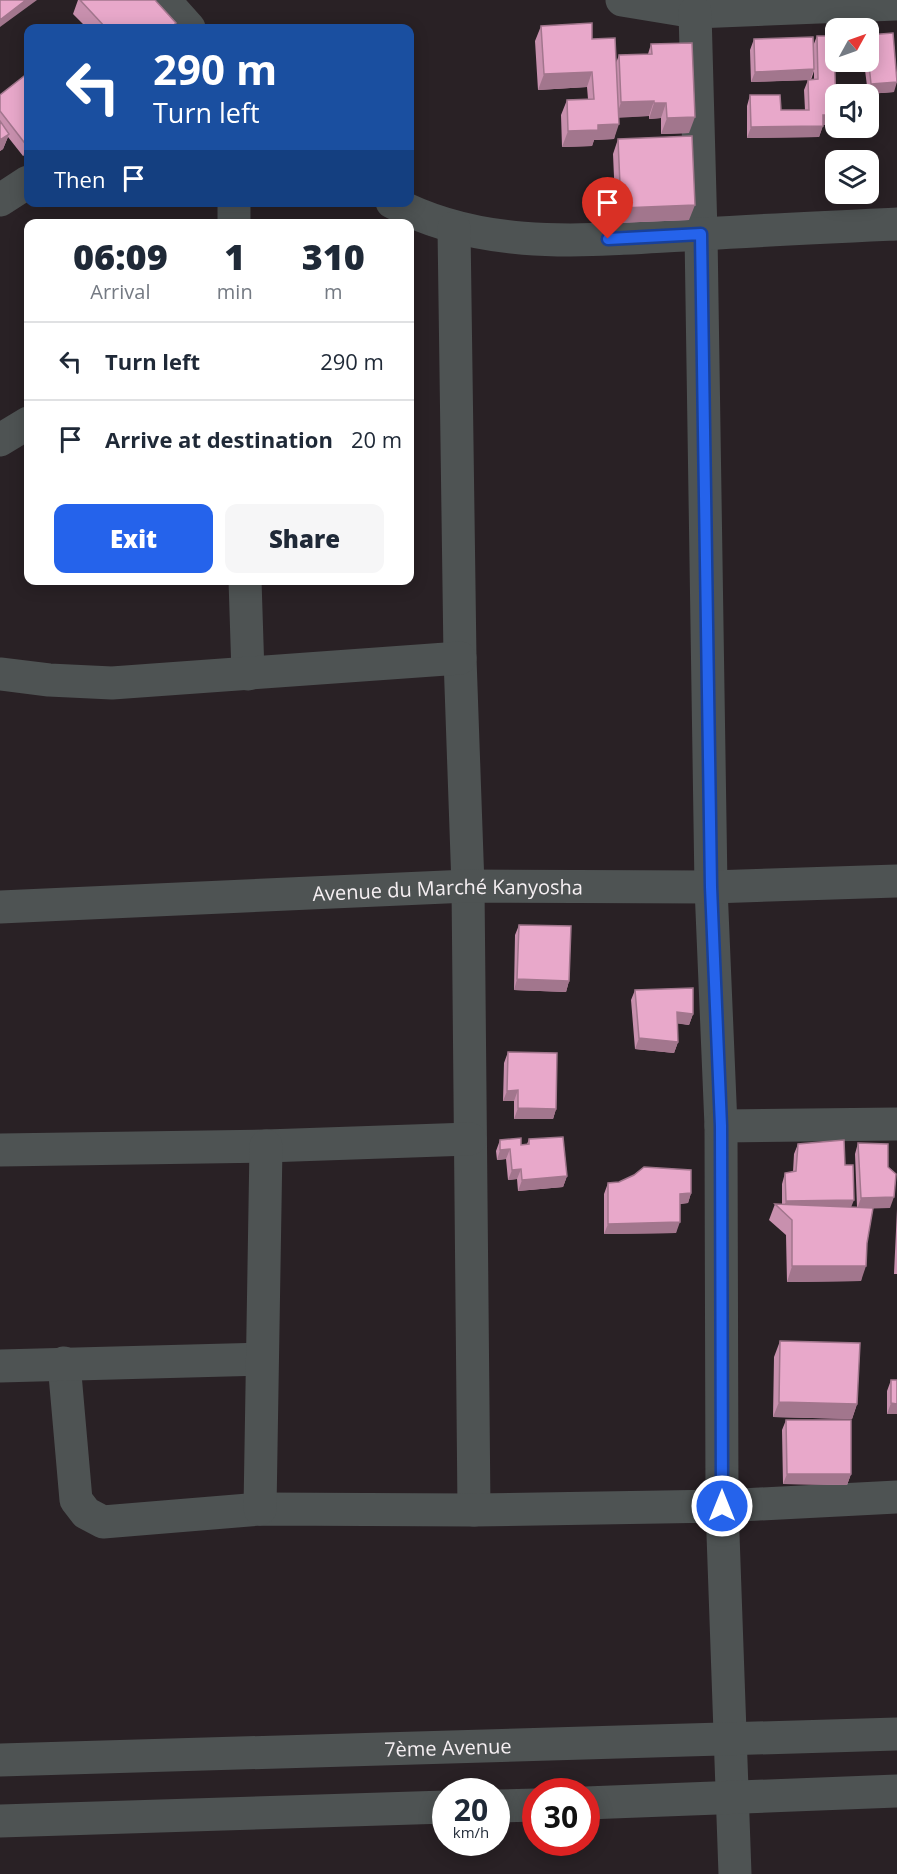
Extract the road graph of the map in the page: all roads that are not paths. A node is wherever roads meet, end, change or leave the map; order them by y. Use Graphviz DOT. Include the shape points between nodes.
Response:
graph roads {
  1 [pos="164,0"];
  2 [pos="622,0"];
  3 [pos="897,4"];
  4 [pos="695,12"];
  5 [pos="185,24"];
  6 [pos="24,185"];
  7 [pos="0,200"];
  8 [pos="401,207"];
  9 [pos="897,224"];
  10 [pos="454,228"];
  11 [pos="701,234"];
  12 [pos="244,585"];
  13 [pos="460,658"];
  14 [pos="0,674"];
  15 [pos="248,674"];
  16 [pos="897,881"];
  17 [pos="468,886"];
  18 [pos="711,887"];
  19 [pos="0,907"];
  20 [pos="897,1124"];
  21 [pos="721,1126"];
  22 [pos="470,1139"];
  23 [pos="266,1146"];
  24 [pos="0,1150"];
  25 [pos="261,1359"];
  26 [pos="64,1363"];
  27 [pos="0,1366"];
  28 [pos="897,1497"];
  29 [pos="722,1506"];
  30 [pos="260,1509"];
  31 [pos="474,1510"];
  32 [pos="897,1734"];
  33 [pos="731,1739"];
  34 [pos="0,1760"];
  35 [pos="897,1791"];
  36 [pos="731,1799"];
  37 [pos="600,1803"];
  38 [pos="432,1808"];
  39 [pos="0,1821"];
  40 [pos="735,1874"];
  1 -- 5 [label="street"];
  2 -- 4 [label="street"];
  3 -- 4 [label="street"];
  4 -- 11 [label="street"];
  6 -- 7 [label="street"];
  8 -- 10 [label="street"];
  9 -- 11 [label="street"];
  10 -- 11 [label="street" via="519,239"];
  10 -- 13 [label="street"];
  11 -- 18 [label="street"];
  12 -- 15 [label="street"];
  13 -- 15 [label="street"];
  13 -- 17 [label="street"];
  14 -- 15 [label="street" via="112,682"];
  16 -- 18 [label="street, Avenue du Marché Kanyosha"];
  17 -- 18 [label="street, Avenue du Marché Kanyosha"];
  17 -- 19 [label="street, Avenue du Marché Kanyosha"];
  17 -- 22 [label="street"];
  18 -- 21 [label="street"];
  20 -- 21 [label="street"];
  21 -- 29 [label="street"];
  22 -- 23 [label="street"];
  22 -- 31 [label="street"];
  23 -- 24 [label="street"];
  23 -- 25 [label="street"];
  25 -- 26 [label="street"];
  25 -- 30 [label="street"];
  26 -- 27 [label="street"];
  26 -- 30 [label="street" via="76,1500 86,1514 103,1522"];
  28 -- 29 [label="street"];
  29 -- 31 [label="street"];
  29 -- 33 [label="street"];
  30 -- 31 [label="street"];
  32 -- 33 [label="street, 7ème Avenue"];
  33 -- 34 [label="street, 7ème Avenue"];
  33 -- 36 [label="street"];
  35 -- 36 [label="street"];
  36 -- 37 [label="street"];
  36 -- 40 [label="street"];
  38 -- 39 [label="street"];
}
